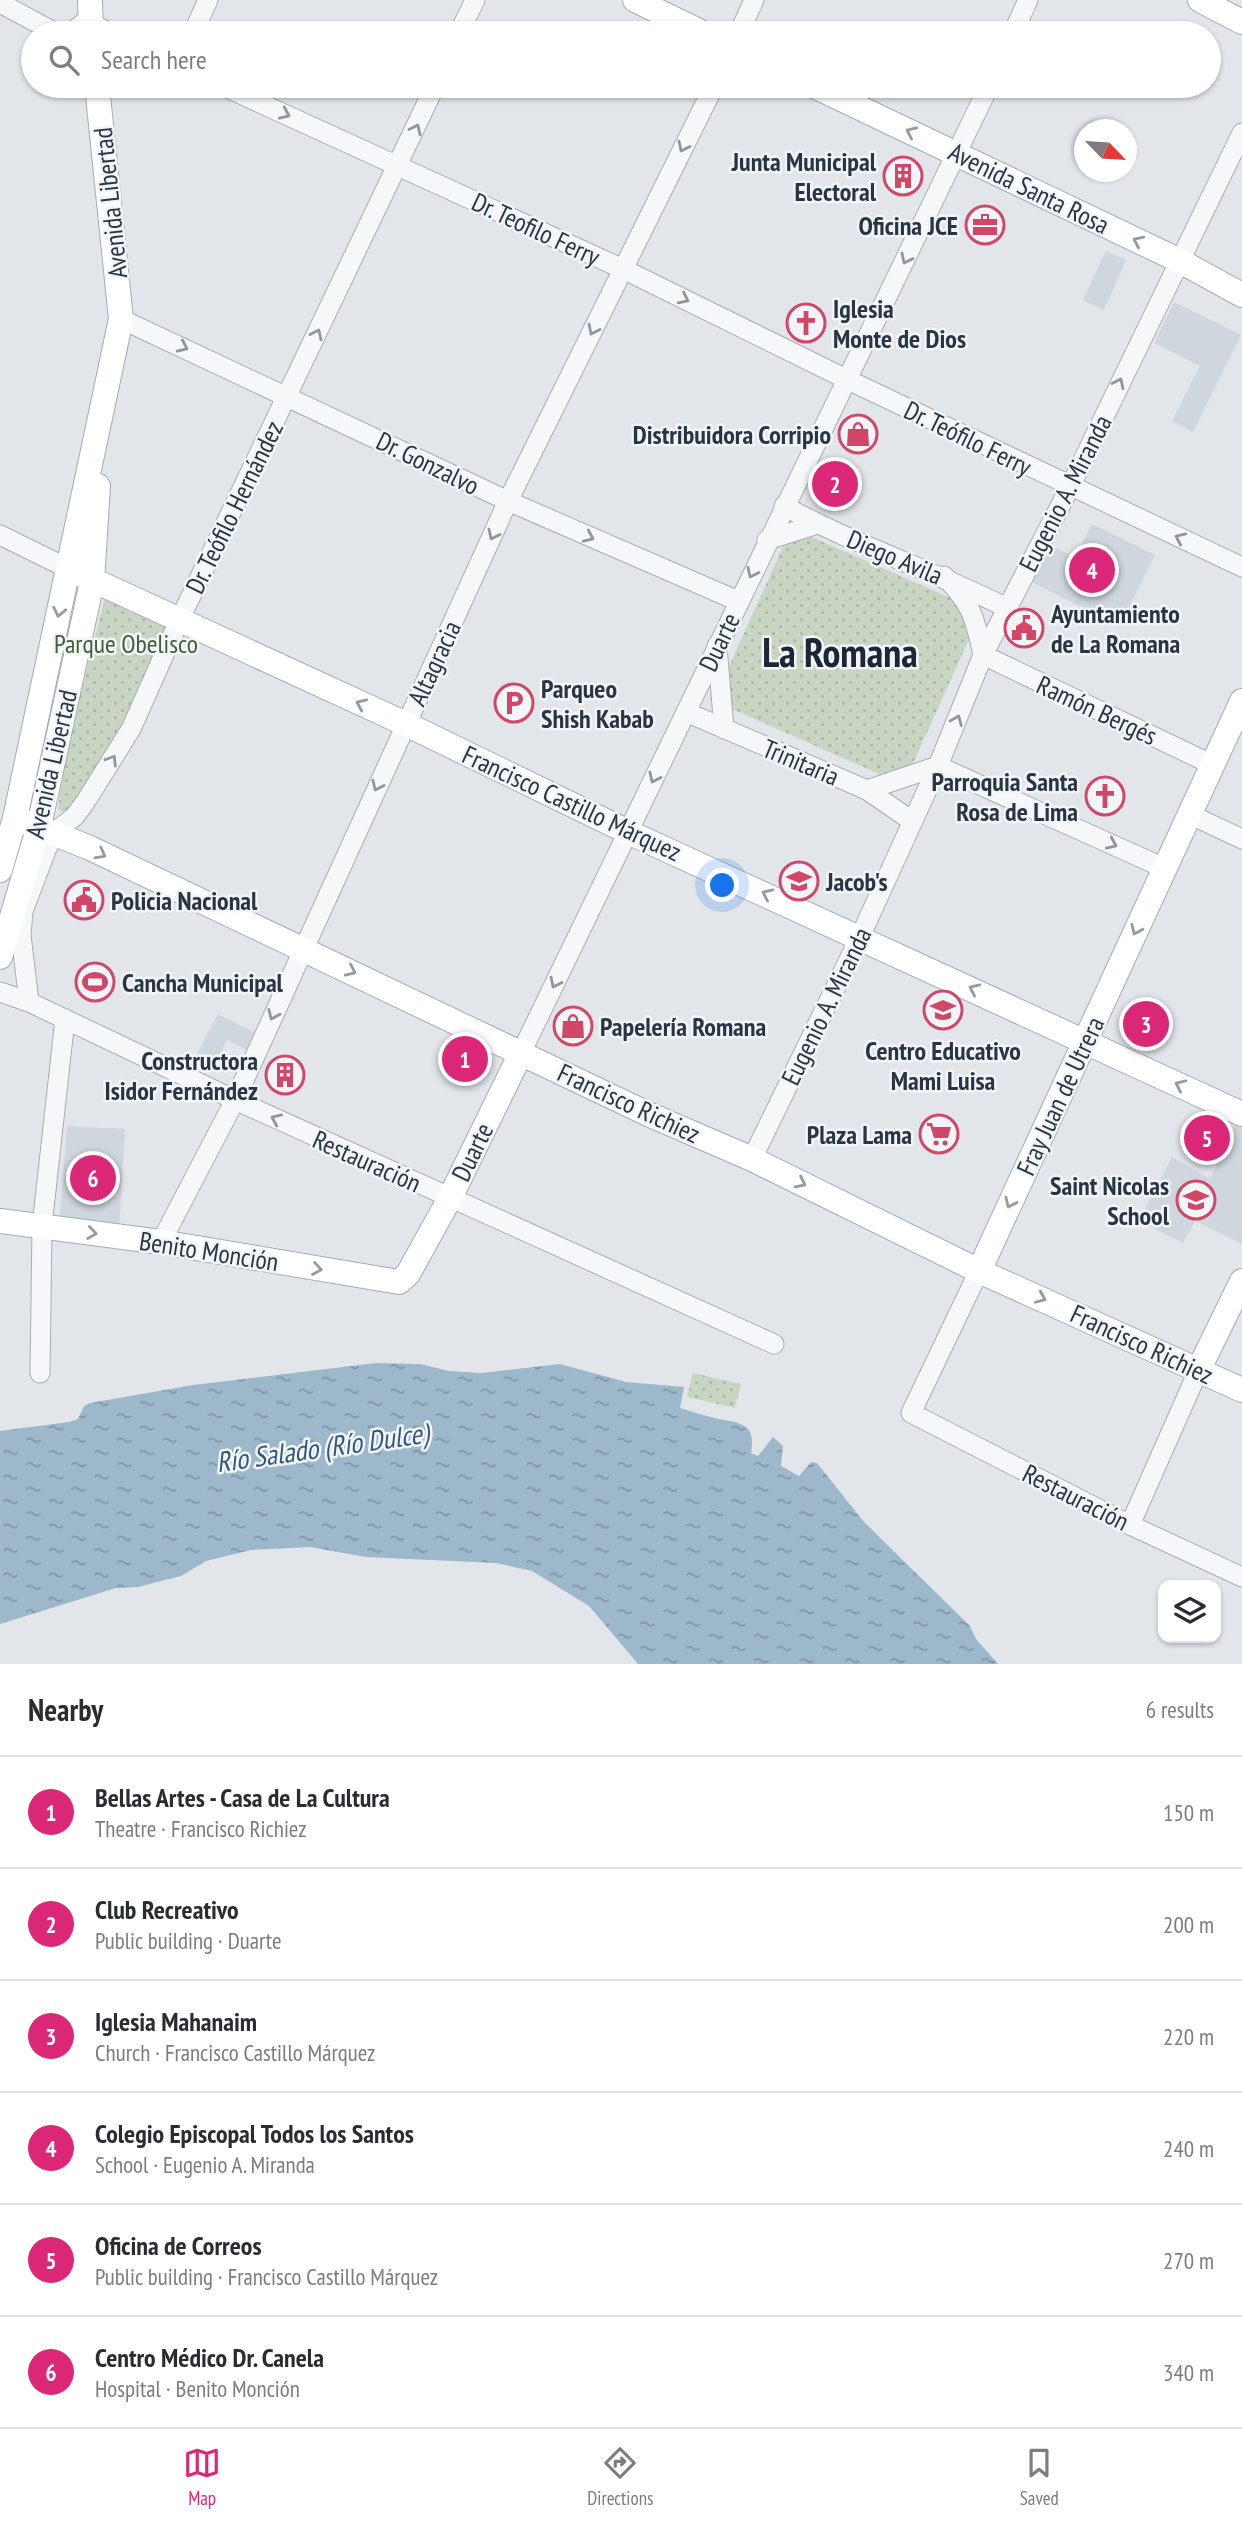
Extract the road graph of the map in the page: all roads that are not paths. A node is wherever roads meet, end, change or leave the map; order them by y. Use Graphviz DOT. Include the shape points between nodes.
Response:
graph roads {
  1 [pos="208,0"];
  2 [pos="475,0"];
  3 [pos="635,0"];
  4 [pos="754,0"];
  5 [pos="1028,0"];
  6 [pos="1200,0"];
  7 [pos="0,3"];
  8 [pos="34,21"];
  9 [pos="198,21"];
  10 [pos="465,21"];
  11 [pos="679,21"];
  12 [pos="744,21"];
  13 [pos="1018,21"];
  14 [pos="1242,22"];
  15 [pos="98,98"];
  16 [pos="250,98"];
  17 [pos="429,98"];
  18 [pos="708,98"];
  19 [pos="839,98"];
  20 [pos="984,98"];
  21 [pos="1242,133"];
  22 [pos="958,154"];
  23 [pos="398,165"];
  24 [pos="1178,261"];
  25 [pos="623,269"];
  26 [pos="1242,295"];
  27 [pos="121,319"];
  28 [pos="846,379"];
  29 [pos="288,395"];
  30 [pos="103,402"];
  31 [pos="1070,486"];
  32 [pos="508,501"];
  33 [pos="783,506"];
  34 [pos="818,524"];
  35 [pos="0,535"];
  36 [pos="767,540"];
  37 [pos="1242,567"];
  38 [pos="69,569"];
  39 [pos="944,576"];
  40 [pos="92,582"];
  41 [pos="738,601"];
  42 [pos="1007,608"];
  43 [pos="179,621"];
  44 [pos="717,645"];
  45 [pos="983,655"];
  46 [pos="1242,701"];
  47 [pos="685,712"];
  48 [pos="406,724"];
  49 [pos="724,729"];
  50 [pos="1211,764"];
  51 [pos="938,766"];
  52 [pos="867,790"];
  53 [pos="1189,814"];
  54 [pos="912,821"];
  55 [pos="27,822"];
  56 [pos="628,832"];
  57 [pos="1242,839"];
  58 [pos="1164,868"];
  59 [pos="0,870"];
  60 [pos="860,937"];
  61 [pos="303,948"];
  62 [pos="0,957"];
  63 [pos="0,992"];
  64 [pos="29,1002"];
  65 [pos="65,1019"];
  66 [pos="1085,1042"];
  67 [pos="522,1051"];
  68 [pos="235,1100"];
  69 [pos="1242,1114"];
  70 [pos="752,1159"];
  71 [pos="450,1198"];
  72 [pos="0,1221"];
  73 [pos="41,1226"];
  74 [pos="161,1242"];
  75 [pos="411,1269"];
  76 [pos="979,1271"];
  77 [pos="1242,1281"];
  78 [pos="774,1344"];
  79 [pos="1199,1369"];
  80 [pos="40,1373"];
  81 [pos="1242,1390"];
  82 [pos="911,1413"];
  83 [pos="1130,1525"];
  84 [pos="1242,1577"];
  1 -- 9 [label="street"];
  2 -- 10 [label="street"];
  3 -- 11 [label="main road"];
  4 -- 12 [label="street"];
  5 -- 13 [label="street"];
  6 -- 14 [label="main road"];
  7 -- 8 [label="street"];
  15 -- 27 [label="main road, Avenida Libertad"];
  16 -- 23 [label="street, Dr. Teofilo Ferry, one-way"];
  23 -- 17 [label="street, Dr. Teófilo Hernández, one-way"];
  18 -- 25 [label="street, Altagracia, one-way"];
  22 -- 19 [label="main road, Avenida Santa Rosa, one-way"];
  20 -- 22 [label="street, Duarte"];
  21 -- 24 [label="street, Eugenio A. Miranda"];
  24 -- 22 [label="main road, Avenida Santa Rosa, one-way"];
  22 -- 28 [label="street, Duarte, one-way"];
  23 -- 25 [label="street, Dr. Teofilo Ferry"];
  29 -- 23 [label="street, Dr. Teófilo Hernández, one-way"];
  24 -- 26 [label="main road, Avenida Santa Rosa"];
  31 -- 24 [label="street, Eugenio A. Miranda, one-way"];
  25 -- 28 [label="street, Dr. Teofilo Ferry, one-way"];
  25 -- 32 [label="street, Altagracia, one-way"];
  27 -- 29 [label="street, Dr. Gonzalvo, one-way"];
  27 -- 30 [label="main road, Avenida Libertad"];
  28 -- 31 [label="street, Dr. Teófilo Ferry"];
  28 -- 33 [label="street, Duarte"];
  29 -- 32 [label="street, Dr. Gonzalvo"];
  29 -- 43 [label="street, Dr. Teófilo Hernández"];
  30 -- 38 [label="main road, Avenida Libertad"];
  30 -- 40 [label="main road, Avenida Libertad"];
  37 -- 31 [label="street, Dr. Teófilo Ferry, one-way"];
  31 -- 42 [label="street, Eugenio A. Miranda"];
  32 -- 41 [label="street, Dr. Gonzalvo, one-way"];
  32 -- 48 [label="street, Altagracia, one-way"];
  33 -- 34 [label="street, Diego Avila"];
  33 -- 36 [label="street, Duarte"];
  34 -- 36 [label="street"];
  34 -- 39 [label="street, Diego Avila"];
  35 -- 38 [label="street"];
  36 -- 41 [label="street, Duarte, one-way"];
  38 -- 40 [label="main road, Francisco Castillo Márquez"];
  38 -- 55 [label="main road, Avenida Libertad, one-way"];
  39 -- 42 [label="street, Diego Avila"];
  39 -- 45 [label="street" via="966,598"];
  40 -- 43 [label="main road, Francisco Castillo Márquez"];
  40 -- 55 [label="main road, Avenida Libertad"];
  41 -- 44 [label="street, Duarte"];
  42 -- 45 [label="street, Eugenio A. Miranda"];
  48 -- 43 [label="main road, Francisco Castillo Márquez, one-way"];
  55 -- 43 [label="street, Dr. Teófilo Hernández, one-way" via="81,808 131,729"];
  44 -- 47 [label="street, Duarte"];
  44 -- 49 [label="street"];
  45 -- 50 [label="street, Ramón Bergés"];
  51 -- 45 [label="street, Eugenio A. Miranda, one-way"];
  46 -- 50 [label="main road, Fray Juan de Utrera"];
  47 -- 49 [label="street, Trinitaria"];
  47 -- 56 [label="street, Duarte, one-way"];
  48 -- 56 [label="main road, Francisco Castillo Márquez"];
  48 -- 61 [label="street, Altagracia, one-way"];
  49 -- 52 [label="street, Trinitaria"];
  50 -- 53 [label="main road, Fray Juan de Utrera"];
  51 -- 52 [label="street"];
  51 -- 54 [label="street, Eugenio A. Miranda"];
  51 -- 58 [label="street, one-way"];
  52 -- 54 [label="street, Trinitaria"];
  53 -- 57 [label="street"];
  53 -- 58 [label="main road, Fray Juan de Utrera"];
  54 -- 60 [label="street, Eugenio A. Miranda"];
  55 -- 59 [label="main road, Avenida Libertad"];
  55 -- 61 [label="main road, Francisco Richiez, one-way"];
  55 -- 62 [label="main road, Avenida Libertad"];
  55 -- 64 [label="street, Dr. Teófilo Hernández" via="31,884 23,911 22,946"];
  60 -- 56 [label="main road, Francisco Castillo Márquez, one-way"];
  56 -- 67 [label="street, Duarte, one-way"];
  58 -- 66 [label="main road, Fray Juan de Utrera, one-way"];
  66 -- 60 [label="main road, Francisco Castillo Márquez, one-way"];
  60 -- 70 [label="street, Eugenio A. Miranda"];
  61 -- 67 [label="main road, Francisco Richiez, one-way"];
  61 -- 68 [label="street, Altagracia, one-way"];
  63 -- 64 [label="street, Restauración"];
  64 -- 65 [label="street, Restauración"];
  65 -- 68 [label="street, Restauración"];
  65 -- 73 [label="street"];
  69 -- 66 [label="main road, Francisco Castillo Márquez, one-way"];
  66 -- 76 [label="main road, Fray Juan de Utrera, one-way"];
  67 -- 70 [label="main road, Francisco Richiez"];
  67 -- 71 [label="main road, Duarte"];
  71 -- 68 [label="street, Restauración, one-way"];
  68 -- 74 [label="street, Altagracia"];
  70 -- 76 [label="main road, Francisco Richiez, one-way"];
  71 -- 75 [label="main road, Duarte"];
  71 -- 78 [label="street, Restauración"];
  72 -- 73 [label="main road, Benito Monción"];
  73 -- 74 [label="main road, Benito Monción, one-way"];
  73 -- 80 [label="street"];
  74 -- 75 [label="main road, Benito Monción, one-way" via="395,1283"];
  76 -- 79 [label="main road, Francisco Richiez, one-way"];
  76 -- 82 [label="street, Fray Juan de Utrera"];
  77 -- 79 [label="main road"];
  79 -- 81 [label="main road, Francisco Richiez"];
  79 -- 83 [label="street"];
  82 -- 83 [label="street, Restauración"];
  83 -- 84 [label="street, Restauración"];
}
